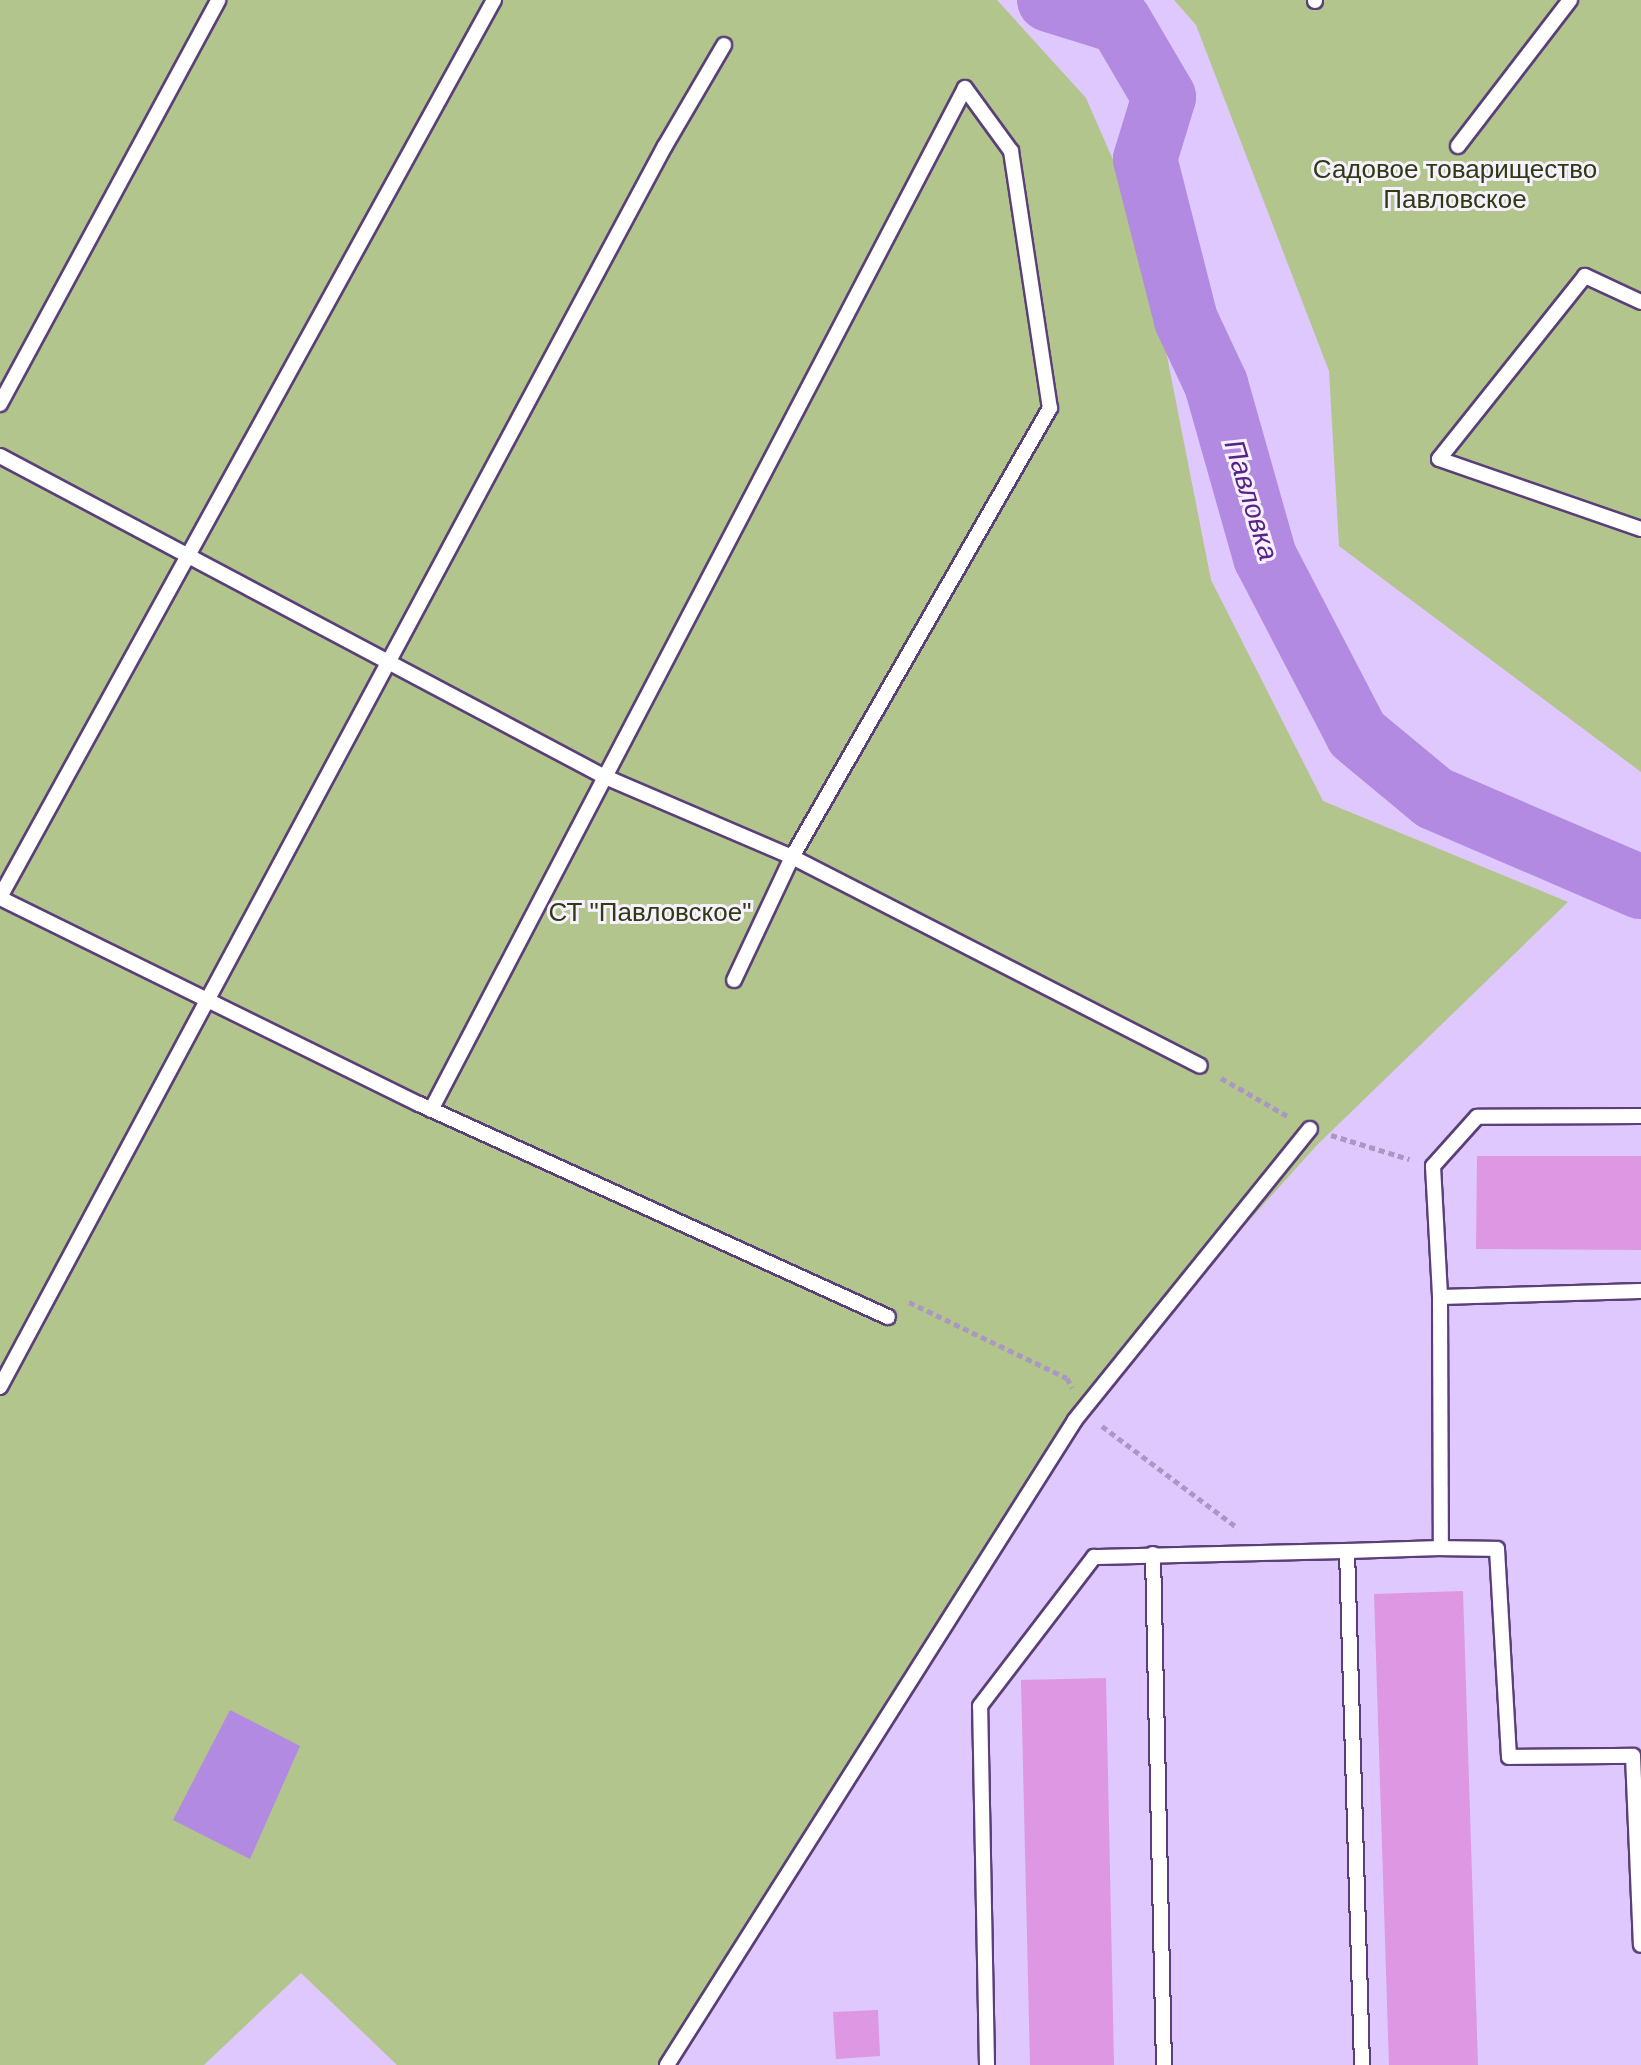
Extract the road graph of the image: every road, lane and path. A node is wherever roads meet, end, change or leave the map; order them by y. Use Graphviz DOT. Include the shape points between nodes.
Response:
graph roads {
  1 [pos="218,0"];
  2 [pos="494,0"];
  3 [pos="1570,0"];
  4 [pos="724,45"];
  5 [pos="1458,146"];
  6 [pos="1641,302"];
  7 [pos="0,404"];
  8 [pos="0,456"];
  9 [pos="1641,529"];
  10 [pos="187,554"];
  11 [pos="391,660"];
  12 [pos="603,776"];
  13 [pos="792,857"];
  14 [pos="0,897"];
  15 [pos="734,980"];
  16 [pos="207,1000"];
  17 [pos="1200,1066"];
  18 [pos="431,1110"];
  19 [pos="1641,1116"];
  20 [pos="1310,1129"];
  21 [pos="1641,1291"];
  22 [pos="1440,1297"];
  23 [pos="888,1317"];
  24 [pos="0,1387"];
  25 [pos="1083,1411"];
  26 [pos="1248,1532"];
  27 [pos="1441,1548"];
  28 [pos="1347,1551"];
  29 [pos="1153,1554"];
  30 [pos="1637,1756"];
  31 [pos="1641,1945"];
  32 [pos="667,2065"];
  33 [pos="987,2065"];
  34 [pos="1164,2065"];
  35 [pos="1362,2065"];
  1 -- 7 [label="lane"];
  2 -- 10 [label="lane"];
  3 -- 5 [label="lane"];
  4 -- 11 [label="lane"];
  6 -- 9 [label="lane" via="1585,276 1439,459"];
  8 -- 10 [label="lane"];
  10 -- 11 [label="lane"];
  10 -- 14 [label="lane"];
  11 -- 12 [label="lane"];
  11 -- 16 [label="lane"];
  12 -- 13 [label="lane"];
  12 -- 13 [label="lane" via="965,88 1011,151 1050,408"];
  12 -- 18 [label="lane"];
  13 -- 15 [label="lane"];
  13 -- 17 [label="lane"];
  14 -- 16 [label="lane"];
  16 -- 18 [label="lane"];
  16 -- 24 [label="lane"];
  18 -- 23 [label="lane"];
  19 -- 22 [label="lane" via="1477,1117 1433,1166"];
  20 -- 25 [label="lane"];
  21 -- 22 [label="lane"];
  22 -- 27 [label="lane"];
  23 -- 25 [label="path" via="909,1302 1067,1378"];
  25 -- 26 [label="path"];
  25 -- 32 [label="lane"];
  27 -- 28 [label="lane"];
  27 -- 30 [label="lane" via="1497,1549 1509,1757"];
  28 -- 29 [label="lane"];
  28 -- 35 [label="lane"];
  29 -- 33 [label="lane" via="1094,1557 980,1706"];
  29 -- 34 [label="lane"];
  30 -- 31 [label="lane"];
}
